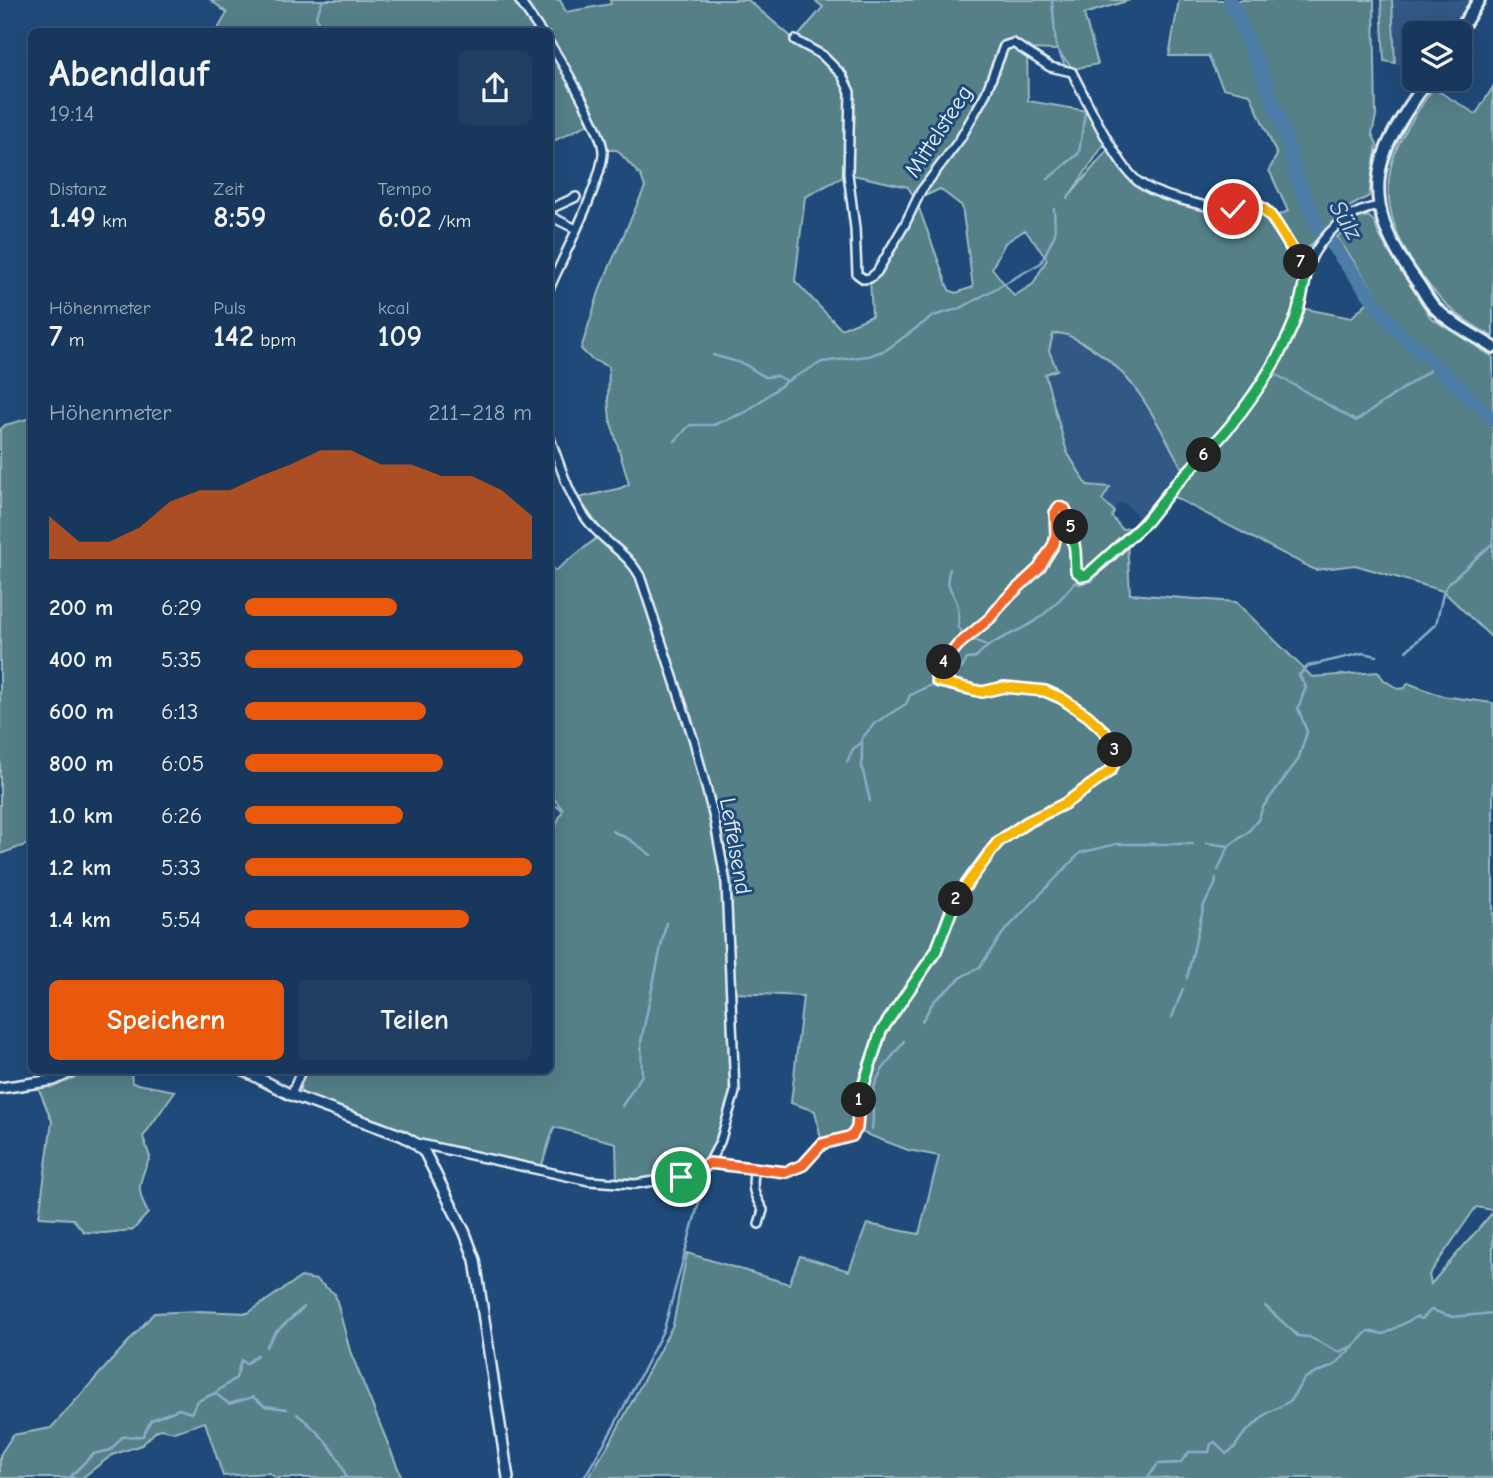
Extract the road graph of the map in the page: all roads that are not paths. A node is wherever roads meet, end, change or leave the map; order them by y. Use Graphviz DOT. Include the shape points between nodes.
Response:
graph roads {
  1 [pos="519,0"];
  2 [pos="1479,0"];
  3 [pos="1466,21"];
  4 [pos="538,28"];
  5 [pos="795,40"];
  6 [pos="553,49"];
  7 [pos="1420,91"];
  8 [pos="576,197"];
  9 [pos="1379,206"];
  10 [pos="553,208"];
  11 [pos="553,218"];
  12 [pos="576,229"];
  13 [pos="1307,267"];
  14 [pos="553,280"];
  15 [pos="1493,347"];
  16 [pos="553,446"];
  17 [pos="67,1074"];
  18 [pos="251,1074"];
  19 [pos="300,1074"];
  20 [pos="0,1088"];
  21 [pos="291,1095"];
  22 [pos="415,1143"];
  23 [pos="709,1163"];
  24 [pos="755,1168"];
  25 [pos="759,1224"];
  26 [pos="508,1478"];
  1 -- 4 [label="street"];
  2 -- 3 [label="main road"];
  5 -- 13 [label="street, Mittelsteeg" via="822,55 842,75 850,92 848,174 857,274 864,279 877,272 921,191 973,116 1004,46 1013,43 1050,67 1072,72 1123,166 1137,182 1217,209 1261,206"];
  6 -- 12 [label="street" via="603,150 599,173"];
  7 -- 9 [label="main road" via="1384,155"];
  8 -- 10 [label="street"];
  9 -- 13 [label="street" via="1353,213 1340,223 1317,247"];
  9 -- 15 [label="main road" via="1390,240 1434,307"];
  11 -- 12 [label="street"];
  12 -- 14 [label="street"];
  13 -- 24 [label="street" via="1300,303 1283,346 1240,414 1146,522 1082,576 1076,571 1068,514 1059,507 1054,544 1039,568 958,645 936,673 940,683 982,692 1004,687 1045,691 1061,698 1105,732 1116,753 1111,770 1064,804 1005,836 983,859 951,908 936,951 881,1031 852,1136 822,1144 803,1165 786,1172"];
  16 -- 23 [label="street, Leffelsend" via="571,495 591,525 634,565 645,588 714,818 726,883 735,1092"];
  17 -- 20 [label="street"];
  18 -- 21 [label="street"];
  19 -- 21 [label="street"];
  21 -- 22 [label="street"];
  22 -- 23 [label="street" via="603,1183 657,1182 681,1177"];
  22 -- 26 [label="street" via="425,1153 475,1260"];
  23 -- 24 [label="street"];
  24 -- 25 [label="street" via="753,1193 763,1210"];
}
